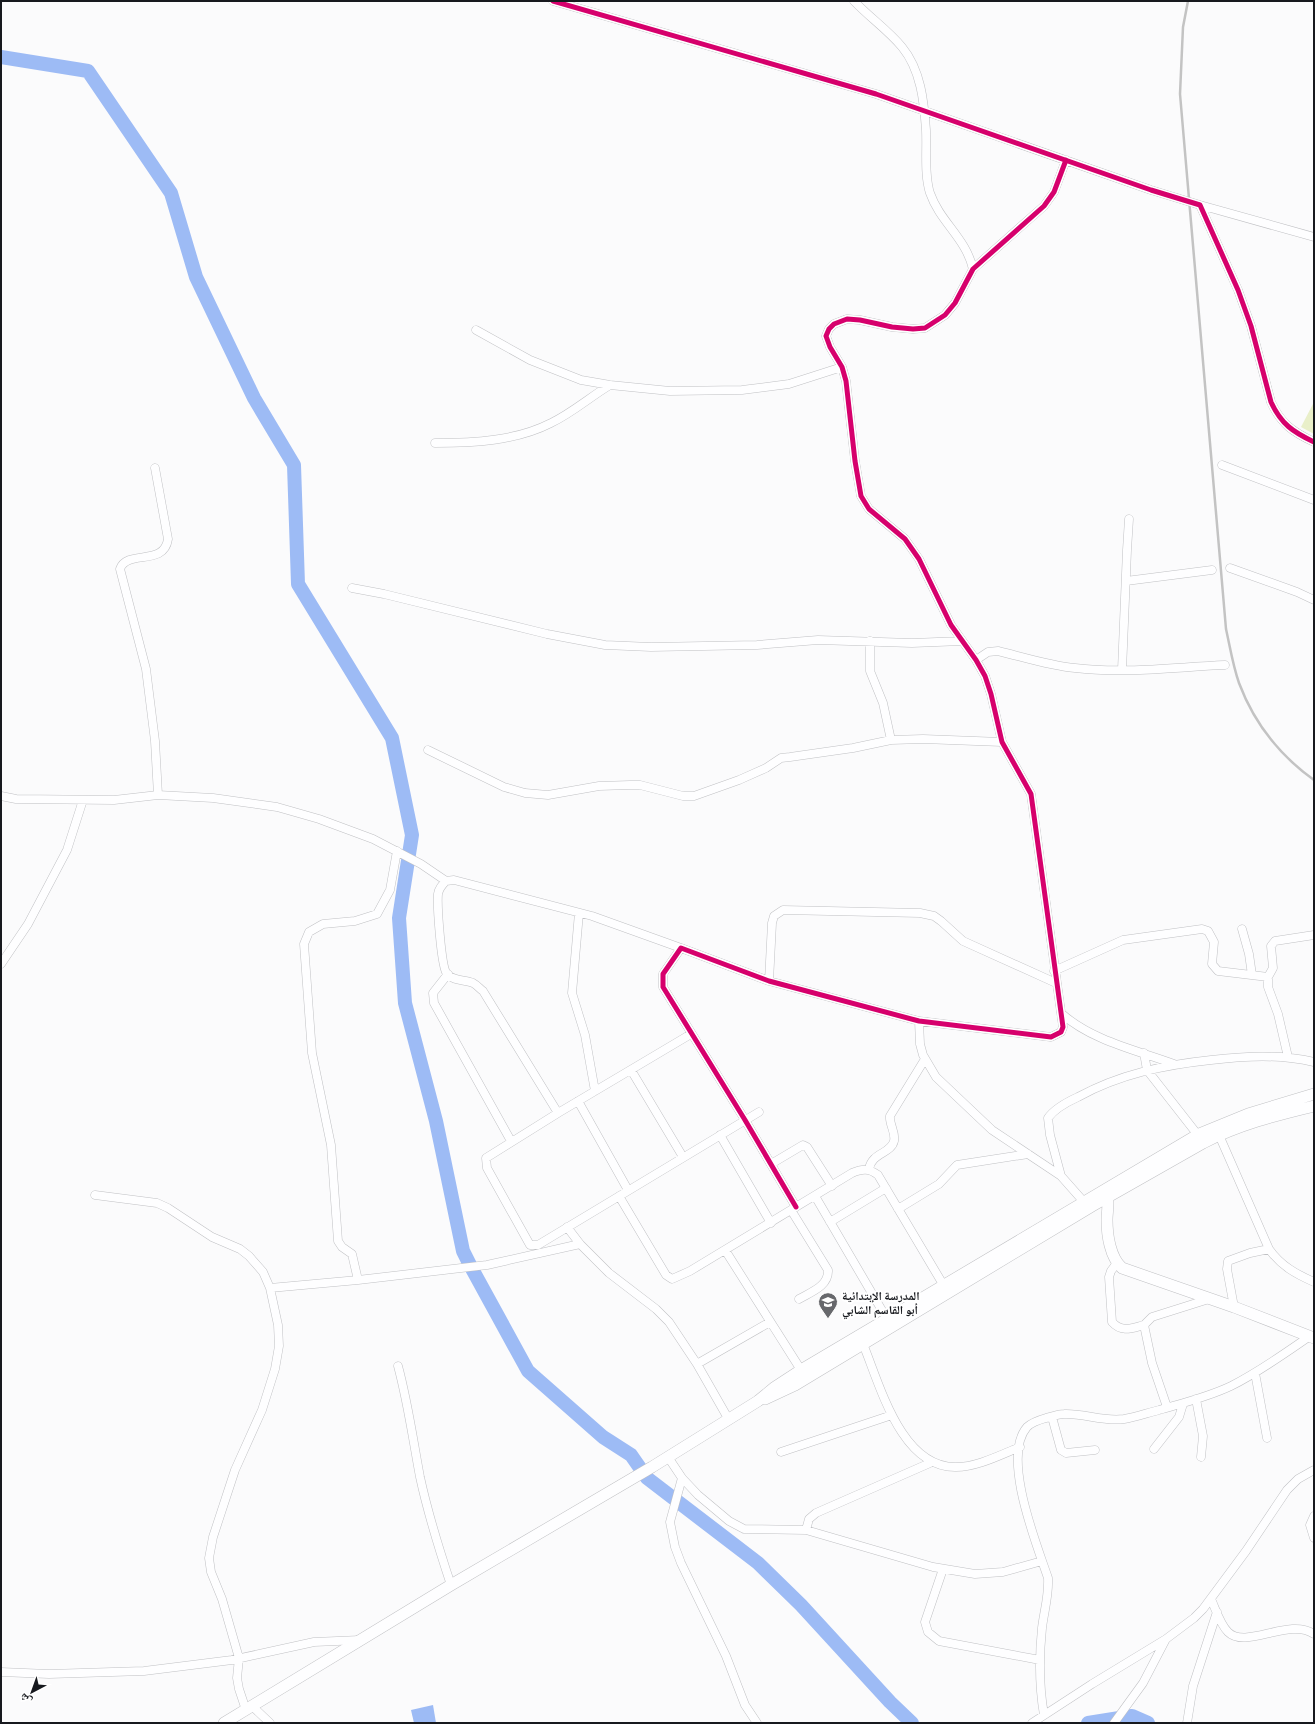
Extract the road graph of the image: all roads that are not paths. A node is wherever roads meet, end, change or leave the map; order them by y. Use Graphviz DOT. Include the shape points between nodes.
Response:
graph roads {
  1 [pos="553,1"];
  2 [pos="854,1"];
  3 [pos="925,110"];
  4 [pos="1066,160"];
  5 [pos="1200,205"];
  6 [pos="1314,237"];
  7 [pos="973,269"];
  8 [pos="476,330"];
  9 [pos="842,367"];
  10 [pos="610,385"];
  11 [pos="1314,442"];
  12 [pos="435,443"];
  13 [pos="1222,465"];
  14 [pos="155,468"];
  15 [pos="1314,500"];
  16 [pos="1129,519"];
  17 [pos="1230,568"];
  18 [pos="1212,570"];
  19 [pos="1126,581"];
  20 [pos="352,588"];
  21 [pos="1314,600"];
  22 [pos="870,640"];
  23 [pos="962,641"];
  24 [pos="976,660"];
  25 [pos="1226,664"];
  26 [pos="1122,670"];
  27 [pos="891,740"];
  28 [pos="1002,742"];
  29 [pos="428,750"];
  30 [pos="158,795"];
  31 [pos="1,796"];
  32 [pos="83,800"];
  33 [pos="397,851"];
  34 [pos="446,881"];
  35 [pos="579,913"];
  36 [pos="1242,930"];
  37 [pos="1314,935"];
  38 [pos="681,948"];
  39 [pos="1,964"];
  40 [pos="1054,971"];
  41 [pos="448,974"];
  42 [pos="1252,975"];
  43 [pos="1268,977"];
  44 [pos="769,981"];
  45 [pos="1056,983"];
  46 [pos="1062,1014"];
  47 [pos="919,1021"];
  48 [pos="692,1034"];
  49 [pos="1144,1053"];
  50 [pos="1288,1058"];
  51 [pos="925,1059"];
  52 [pos="1314,1062"];
  53 [pos="1174,1064"];
  54 [pos="631,1070"];
  55 [pos="1147,1070"];
  56 [pos="595,1091"];
  57 [pos="1314,1094"];
  58 [pos="578,1101"];
  59 [pos="1314,1106"];
  60 [pos="759,1112"];
  61 [pos="558,1113"];
  62 [pos="745,1120"];
  63 [pos="720,1135"];
  64 [pos="1219,1135"];
  65 [pos="1201,1139"];
  66 [pos="511,1141"];
  67 [pos="1028,1154"];
  68 [pos="683,1157"];
  69 [pos="771,1164"];
  70 [pos="869,1170"];
  71 [pos="1061,1176"];
  72 [pos="832,1186"];
  73 [pos="886,1188"];
  74 [pos="628,1190"];
  75 [pos="1107,1193"];
  76 [pos="95,1195"];
  77 [pos="619,1196"];
  78 [pos="815,1196"];
  79 [pos="1088,1203"];
  80 [pos="794,1209"];
  81 [pos="898,1209"];
  82 [pos="830,1222"];
  83 [pos="1107,1222"];
  84 [pos="771,1223"];
  85 [pos="567,1227"];
  86 [pos="580,1244"];
  87 [pos="725,1250"];
  88 [pos="1269,1250"];
  89 [pos="1117,1263"];
  90 [pos="358,1280"];
  91 [pos="1314,1282"];
  92 [pos="944,1286"];
  93 [pos="270,1288"];
  94 [pos="799,1299"];
  95 [pos="1209,1299"];
  96 [pos="1234,1307"];
  97 [pos="887,1319"];
  98 [pos="770,1322"];
  99 [pos="1144,1325"];
  100 [pos="1312,1337"];
  101 [pos="863,1344"];
  102 [pos="697,1364"];
  103 [pos="398,1366"];
  104 [pos="801,1370"];
  105 [pos="1255,1373"];
  106 [pos="1196,1400"];
  107 [pos="758,1401"];
  108 [pos="1183,1404"];
  109 [pos="1167,1407"];
  110 [pos="892,1415"];
  111 [pos="1052,1417"];
  112 [pos="728,1420"];
  113 [pos="1267,1438"];
  114 [pos="1020,1448"];
  115 [pos="1154,1449"];
  116 [pos="1095,1450"];
  117 [pos="781,1452"];
  118 [pos="668,1457"];
  119 [pos="1200,1457"];
  120 [pos="930,1462"];
  121 [pos="1314,1470"];
  122 [pos="682,1478"];
  123 [pos="1314,1516"];
  124 [pos="806,1530"];
  125 [pos="1314,1538"];
  126 [pos="1042,1561"];
  127 [pos="942,1569"];
  128 [pos="451,1585"];
  129 [pos="1211,1599"];
  130 [pos="1217,1612"];
  131 [pos="1314,1634"];
  132 [pos="363,1639"];
  133 [pos="1166,1640"];
  134 [pos="239,1658"];
  135 [pos="1040,1660"];
  136 [pos="1,1672"];
  137 [pos="249,1708"];
  138 [pos="1044,1715"];
  139 [pos="224,1723"];
  140 [pos="270,1723"];
  141 [pos="756,1723"];
  142 [pos="1032,1723"];
  143 [pos="1114,1723"];
  144 [pos="1187,1723"];
  1 -- 3 [label="street"];
  2 -- 3 [label="street" via="902,47 908,56 918,75"];
  3 -- 4 [label="street"];
  3 -- 7 [label="street" via="930,192 936,206 962,241"];
  4 -- 5 [label="street"];
  4 -- 7 [label="street" via="1054,192 1044,206"];
  5 -- 6 [label="street"];
  5 -- 11 [label="street" via="1241,298 1273,407 1282,422 1294,432"];
  7 -- 9 [label="street" via="955,303 945,315 925,328 892,327 847,319 834,324 826,336"];
  8 -- 10 [label="street" via="530,360 581,380"];
  9 -- 10 [label="street" via="789,384 742,390 670,391"];
  9 -- 23 [label="street" via="861,496 869,509 905,539 919,559 951,625"];
  10 -- 12 [label="street" via="551,423 528,433 462,443"];
  13 -- 15 [label="street"];
  14 -- 30 [label="street" via="167,544 159,553 127,561 120,569 146,669 155,741"];
  16 -- 19 [label="street"];
  17 -- 21 [label="street"];
  18 -- 19 [label="street"];
  19 -- 26 [label="street"];
  20 -- 22 [label="street" via="547,634 605,645 757,645 818,640"];
  22 -- 23 [label="street"];
  22 -- 27 [label="street" via="870,671 882,703"];
  23 -- 24 [label="street"];
  24 -- 26 [label="street" via="988,652 998,652 1074,668"];
  24 -- 28 [label="street" via="991,694"];
  25 -- 26 [label="street"];
  27 -- 28 [label="street"];
  27 -- 29 [label="street" via="781,758 750,776 694,796 683,796 640,785 599,786 548,795 525,793 485,779"];
  28 -- 40 [label="street" via="1031,794 1050,924"];
  30 -- 32 [label="street" via="114,800"];
  30 -- 33 [label="street" via="213,798 277,807 319,819"];
  31 -- 32 [label="street" via="16,799"];
  32 -- 39 [label="street" via="67,850 28,924"];
  33 -- 34 [label="street"];
  33 -- 90 [label="street" via="390,890 377,914 355,921 323,924 309,932 304,944 312,1053 331,1145 338,1241 352,1254"];
  34 -- 35 [label="street" via="454,880"];
  34 -- 41 [label="street" via="438,895 441,950"];
  35 -- 38 [label="street"];
  35 -- 56 [label="street" via="572,993 585,1035"];
  36 -- 42 [label="street"];
  37 -- 43 [label="street" via="1272,943 1273,968"];
  38 -- 44 [label="street"];
  38 -- 48 [label="street" via="666,968 662,981 666,995"];
  40 -- 42 [label="street" via="1123,940 1202,929 1208,931 1214,942 1214,968 1226,973"];
  40 -- 45 [label="street"];
  41 -- 61 [label="street" via="475,984 483,991"];
  41 -- 66 [label="street" via="436,986 433,993 434,1003"];
  42 -- 43 [label="street"];
  43 -- 50 [label="street" via="1268,987 1278,1014"];
  44 -- 45 [label="street" via="772,923 774,916 783,910 920,913 934,916 963,941"];
  44 -- 47 [label="street"];
  45 -- 46 [label="street"];
  46 -- 47 [label="street" via="1061,1032 1051,1037"];
  46 -- 49 [label="street" via="1074,1024 1101,1038"];
  47 -- 51 [label="street" via="920,1044"];
  48 -- 54 [label="street"];
  48 -- 62 [label="street"];
  49 -- 53 [label="street"];
  49 -- 55 [label="street"];
  50 -- 52 [label="street"];
  50 -- 53 [label="street" via="1258,1055"];
  51 -- 67 [label="street" via="936,1077 968,1109 992,1130"];
  51 -- 70 [label="street" via="890,1116 893,1144 871,1161"];
  53 -- 55 [label="street"];
  54 -- 56 [label="street"];
  54 -- 68 [label="street"];
  55 -- 65 [label="street"];
  55 -- 71 [label="street" via="1110,1081 1051,1113 1047,1123"];
  56 -- 58 [label="street"];
  57 -- 65 [label="main road" via="1248,1114"];
  58 -- 61 [label="street"];
  58 -- 74 [label="street"];
  59 -- 64 [label="main road" via="1252,1122"];
  60 -- 62 [label="street"];
  61 -- 66 [label="street"];
  62 -- 63 [label="street"];
  62 -- 69 [label="street"];
  63 -- 68 [label="street"];
  63 -- 84 [label="street"];
  64 -- 65 [label="main road"];
  64 -- 88 [label="street"];
  65 -- 75 [label="main road"];
  66 -- 85 [label="street" via="487,1157 485,1162 528,1243 536,1246"];
  67 -- 71 [label="street"];
  67 -- 81 [label="street" via="957,1165 939,1184"];
  68 -- 74 [label="street"];
  69 -- 72 [label="street" via="803,1146 807,1147"];
  69 -- 80 [label="street"];
  70 -- 72 [label="street" via="860,1170"];
  70 -- 73 [label="street" via="878,1175"];
  71 -- 79 [label="street"];
  72 -- 78 [label="street"];
  73 -- 81 [label="street"];
  73 -- 82 [label="street"];
  74 -- 77 [label="street"];
  75 -- 79 [label="main road"];
  75 -- 83 [label="main road"];
  76 -- 93 [label="street" via="157,1203 168,1208 212,1237 240,1249 249,1256 263,1272"];
  77 -- 85 [label="street"];
  77 -- 87 [label="street" via="669,1278 675,1279"];
  78 -- 80 [label="street"];
  78 -- 82 [label="street"];
  79 -- 83 [label="main road"];
  79 -- 92 [label="main road"];
  79 -- 101 [label="main road"];
  80 -- 84 [label="street"];
  80 -- 94 [label="street" via="829,1276 825,1283"];
  81 -- 92 [label="street"];
  82 -- 97 [label="street"];
  83 -- 89 [label="main road" via="1112,1253"];
  84 -- 87 [label="street"];
  85 -- 86 [label="street"];
  86 -- 90 [label="street" via="487,1265"];
  86 -- 102 [label="street" via="609,1273 669,1322"];
  87 -- 98 [label="street"];
  88 -- 91 [label="street" via="1288,1269"];
  88 -- 96 [label="street" via="1250,1253 1228,1261 1227,1269"];
  89 -- 95 [label="main road" via="1131,1272"];
  89 -- 99 [label="street" via="1109,1277 1112,1322 1116,1327 1125,1330"];
  90 -- 93 [label="street"];
  92 -- 97 [label="main road"];
  93 -- 134 [label="street" via="278,1325 279,1346 271,1388 235,1470 209,1549 211,1572"];
  95 -- 96 [label="main road"];
  95 -- 99 [label="street" via="1152,1317"];
  96 -- 100 [label="main road"];
  97 -- 104 [label="main road"];
  98 -- 102 [label="street"];
  98 -- 104 [label="street"];
  99 -- 109 [label="street" via="1152,1363"];
  100 -- 105 [label="street"];
  101 -- 107 [label="main road" via="778,1394"];
  101 -- 110 [label="street"];
  102 -- 112 [label="street"];
  103 -- 128 [label="street" via="407,1399 431,1526"];
  104 -- 107 [label="main road"];
  105 -- 106 [label="street"];
  105 -- 113 [label="street"];
  106 -- 108 [label="street"];
  106 -- 119 [label="street" via="1203,1436"];
  107 -- 112 [label="main road"];
  108 -- 109 [label="street"];
  108 -- 115 [label="street" via="1179,1417"];
  109 -- 111 [label="street" via="1124,1419 1111,1420 1076,1414"];
  110 -- 117 [label="street"];
  110 -- 120 [label="street" via="904,1437"];
  111 -- 114 [label="street" via="1035,1421 1028,1427 1022,1436"];
  111 -- 116 [label="street" via="1061,1450 1066,1453"];
  112 -- 118 [label="main road"];
  114 -- 120 [label="street" via="958,1467 944,1467"];
  114 -- 126 [label="street" via="1017,1472"];
  118 -- 122 [label="street"];
  118 -- 128 [label="main road"];
  120 -- 124 [label="street" via="816,1513 810,1519"];
  121 -- 129 [label="street" via="1298,1479 1282,1495"];
  122 -- 124 [label="street" via="729,1521 744,1529"];
  122 -- 141 [label="street" via="670,1522 675,1547 726,1656 745,1705"];
  123 -- 125 [label="street" via="1310,1525"];
  124 -- 127 [label="street"];
  126 -- 127 [label="street" via="1003,1572 975,1574"];
  126 -- 135 [label="street" via="1048,1578 1048,1590"];
  127 -- 135 [label="street" via="925,1622 932,1636 959,1646"];
  128 -- 132 [label="main road"];
  129 -- 130 [label="street"];
  129 -- 133 [label="street" via="1194,1618"];
  130 -- 131 [label="street" via="1227,1631 1233,1636 1247,1637 1291,1628"];
  130 -- 144 [label="street" via="1193,1686"];
  132 -- 134 [label="street" via="314,1642"];
  132 -- 137 [label="main road"];
  133 -- 138 [label="street"];
  133 -- 143 [label="street" via="1140,1688"];
  134 -- 136 [label="street" via="144,1671 49,1674"];
  134 -- 137 [label="street" via="238,1684 241,1698"];
  135 -- 138 [label="street" via="1039,1681"];
  137 -- 139 [label="main road"];
  137 -- 140 [label="street"];
  138 -- 142 [label="street"];
}
